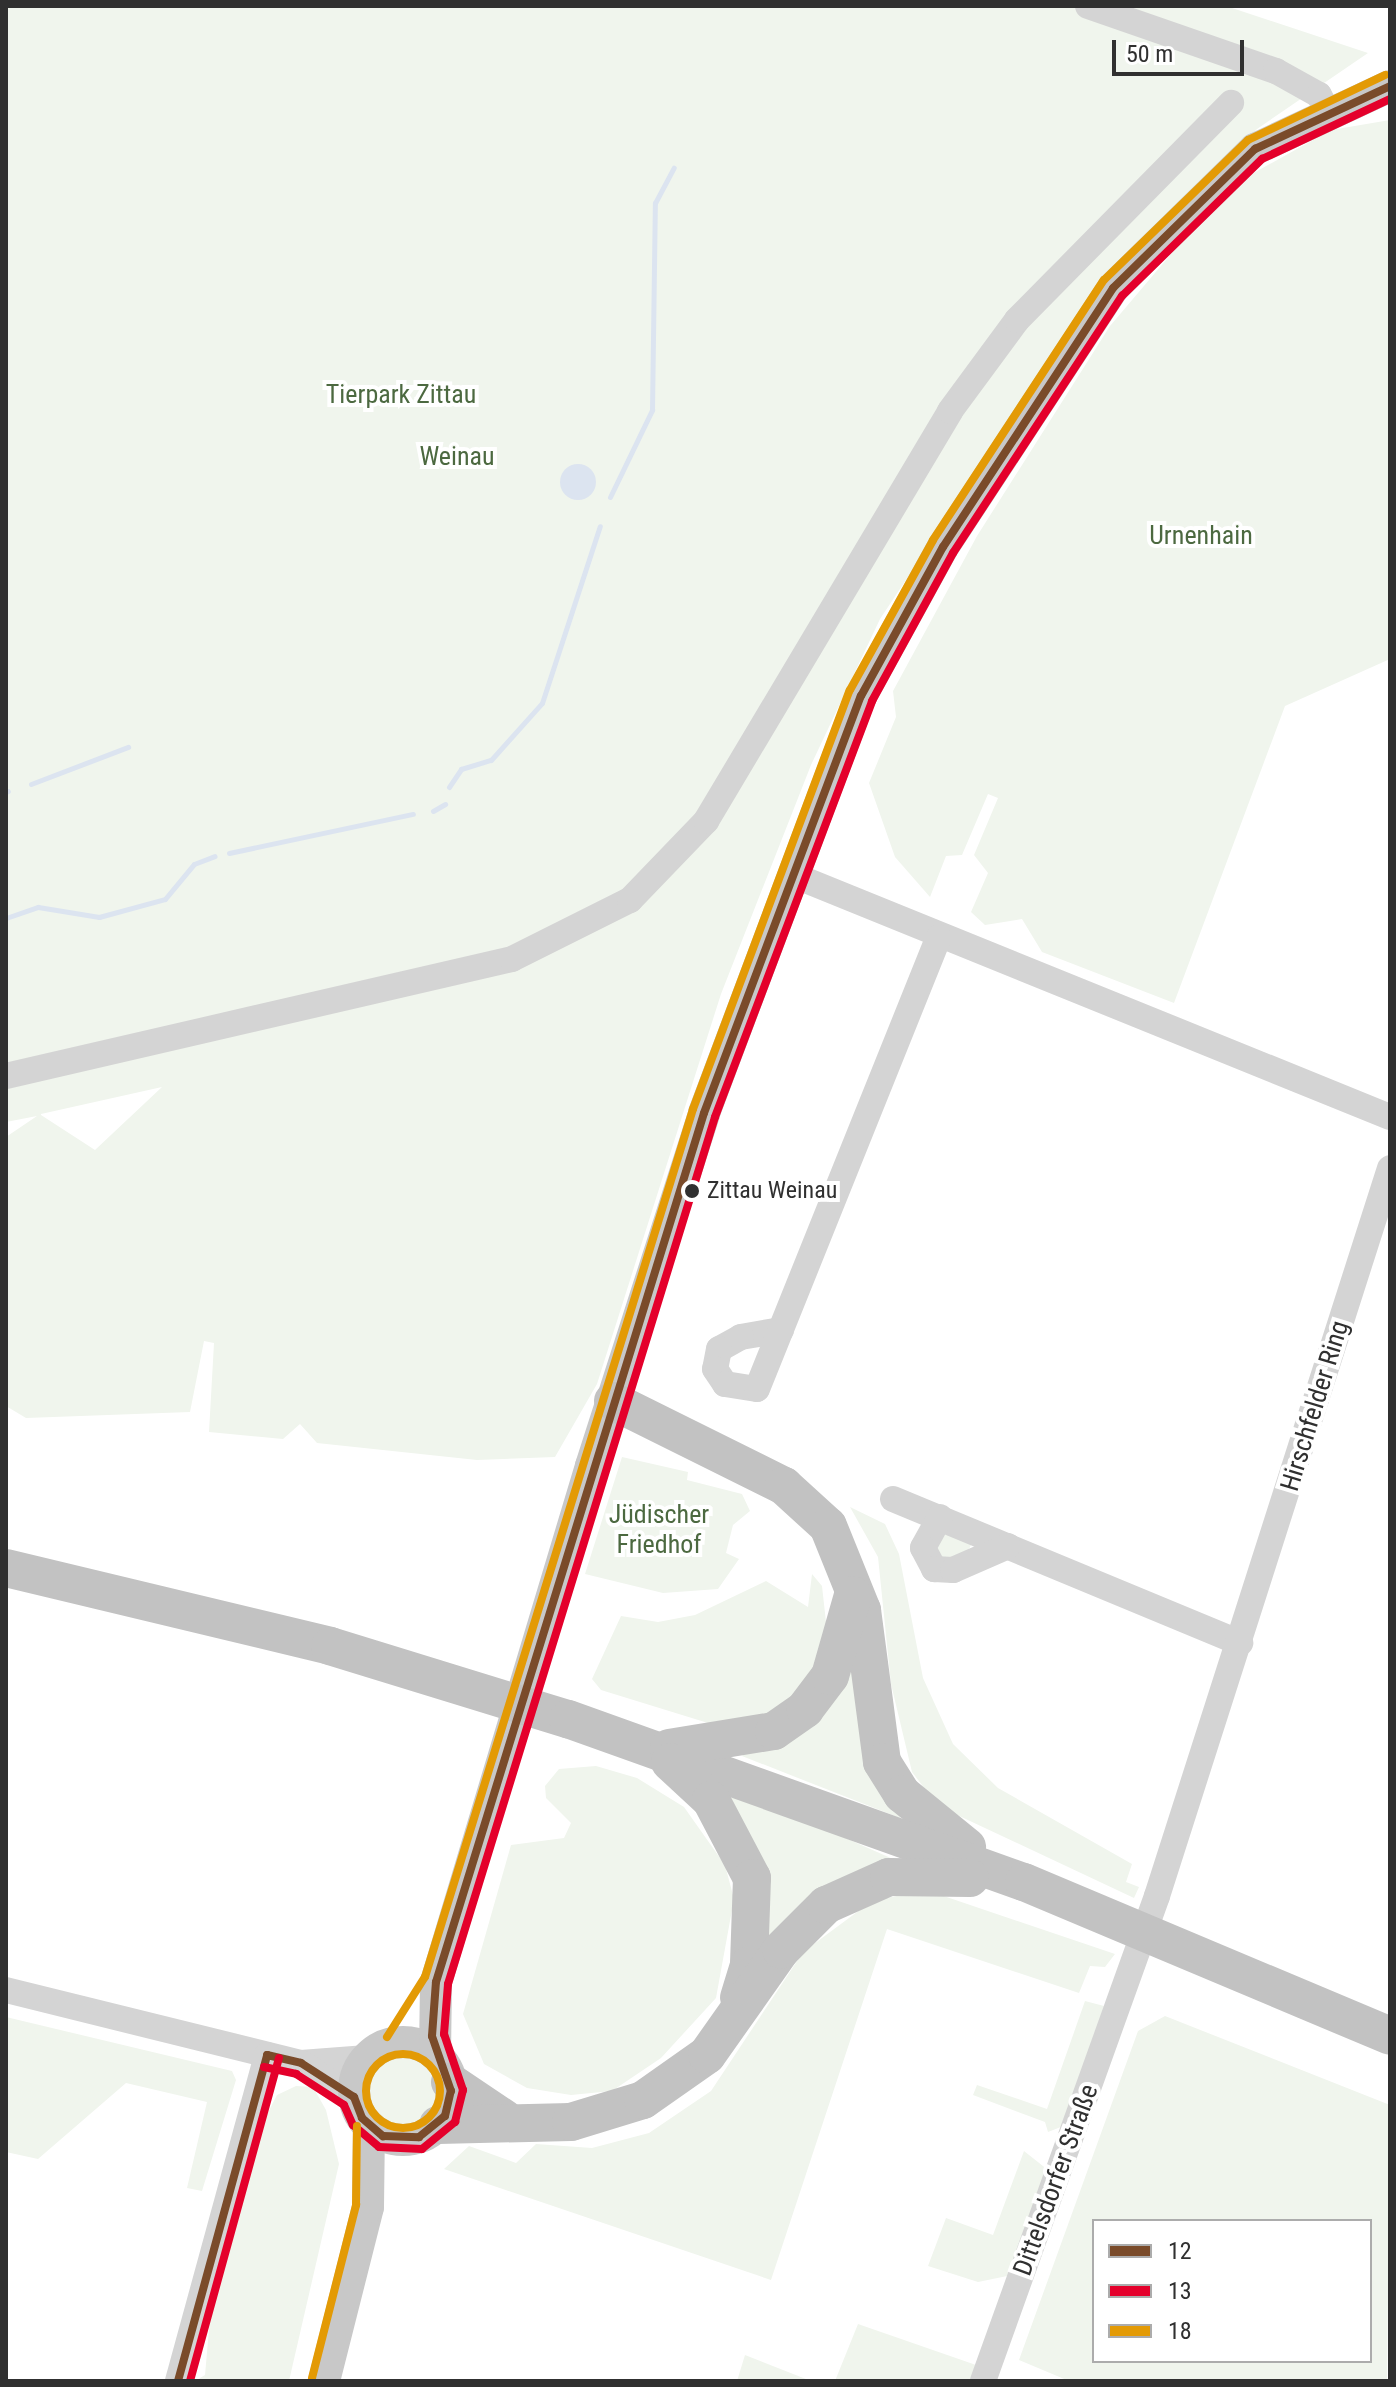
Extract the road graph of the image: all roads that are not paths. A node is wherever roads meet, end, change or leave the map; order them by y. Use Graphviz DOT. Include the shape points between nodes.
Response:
graph roads {
  1 [pos="1088,6"];
  2 [pos="1390,86"];
  3 [pos="1231,103"];
  4 [pos="1328,112"];
  5 [pos="793,875"];
  6 [pos="939,937"];
  7 [pos="6,1076"];
  8 [pos="1390,1117"];
  9 [pos="1390,1168"];
  10 [pos="781,1330"];
  11 [pos="613,1401"];
  12 [pos="893,1499"];
  13 [pos="940,1517"];
  14 [pos="1008,1546"];
  15 [pos="6,1568"];
  16 [pos="855,1589"];
  17 [pos="1240,1643"];
  18 [pos="656,1749"];
  19 [pos="1024,1882"];
  20 [pos="1157,1896"];
  21 [pos="436,1982"];
  22 [pos="6,1990"];
  23 [pos="732,2022"];
  24 [pos="1390,2036"];
  25 [pos="397,2043"];
  26 [pos="267,2055"];
  27 [pos="367,2058"];
  28 [pos="301,2063"];
  29 [pos="442,2068"];
  30 [pos="354,2097"];
  31 [pos="505,2119"];
  32 [pos="369,2126"];
  33 [pos="423,2132"];
  34 [pos="368,2207"];
  35 [pos="178,2381"];
  36 [pos="324,2381"];
  37 [pos="983,2381"];
  1 -- 4 [label="street" via="1276,71 1319,95"];
  2 -- 4 [label="main road"];
  3 -- 7 [label="street" via="1017,320 950,411 706,821 630,900 512,959"];
  4 -- 5 [label="main road" via="1255,149 1199,195 1078,336 904,614 861,696"];
  5 -- 6 [label="street"];
  5 -- 11 [label="main road" via="704,1113"];
  6 -- 8 [label="street"];
  6 -- 10 [label="street"];
  9 -- 17 [label="street, Hirschfelder Ring"];
  11 -- 16 [label="highway" via="784,1486 828,1526"];
  11 -- 21 [label="main road"];
  12 -- 13 [label="street"];
  13 -- 14 [label="street"];
  13 -- 14 [label="street" via="923,1548 934,1569 953,1570"];
  14 -- 17 [label="street"];
  15 -- 18 [label="highway" via="330,1646"];
  16 -- 18 [label="highway" via="830,1676 805,1709 774,1731 727,1744"];
  16 -- 19 [label="highway" via="882,1762 935,1827"];
  17 -- 20 [label="street, Hirschfelder Ring"];
  18 -- 19 [label="highway"];
  18 -- 23 [label="highway" via="711,1800 752,1878 749,1965"];
  19 -- 23 [label="highway" via="921,1873 869,1883 826,1905 796,1932"];
  19 -- 24 [label="highway"];
  20 -- 37 [label="street, Dittelsdorfer Straße"];
  21 -- 25 [label="main road"];
  21 -- 29 [label="main road"];
  22 -- 26 [label="street"];
  23 -- 31 [label="highway" via="667,2087 618,2111 571,2122"];
  25 -- 27 [label="main road"];
  25 -- 29 [label="main road"];
  26 -- 28 [label="street"];
  26 -- 35 [label="street"];
  27 -- 28 [label="street"];
  27 -- 30 [label="main road"];
  28 -- 30 [label="street"];
  29 -- 31 [label="highway"];
  29 -- 33 [label="main road"];
  30 -- 32 [label="main road"];
  31 -- 33 [label="highway"];
  32 -- 33 [label="main road"];
  32 -- 34 [label="main road"];
  33 -- 34 [label="main road"];
  34 -- 36 [label="main road"];
}
